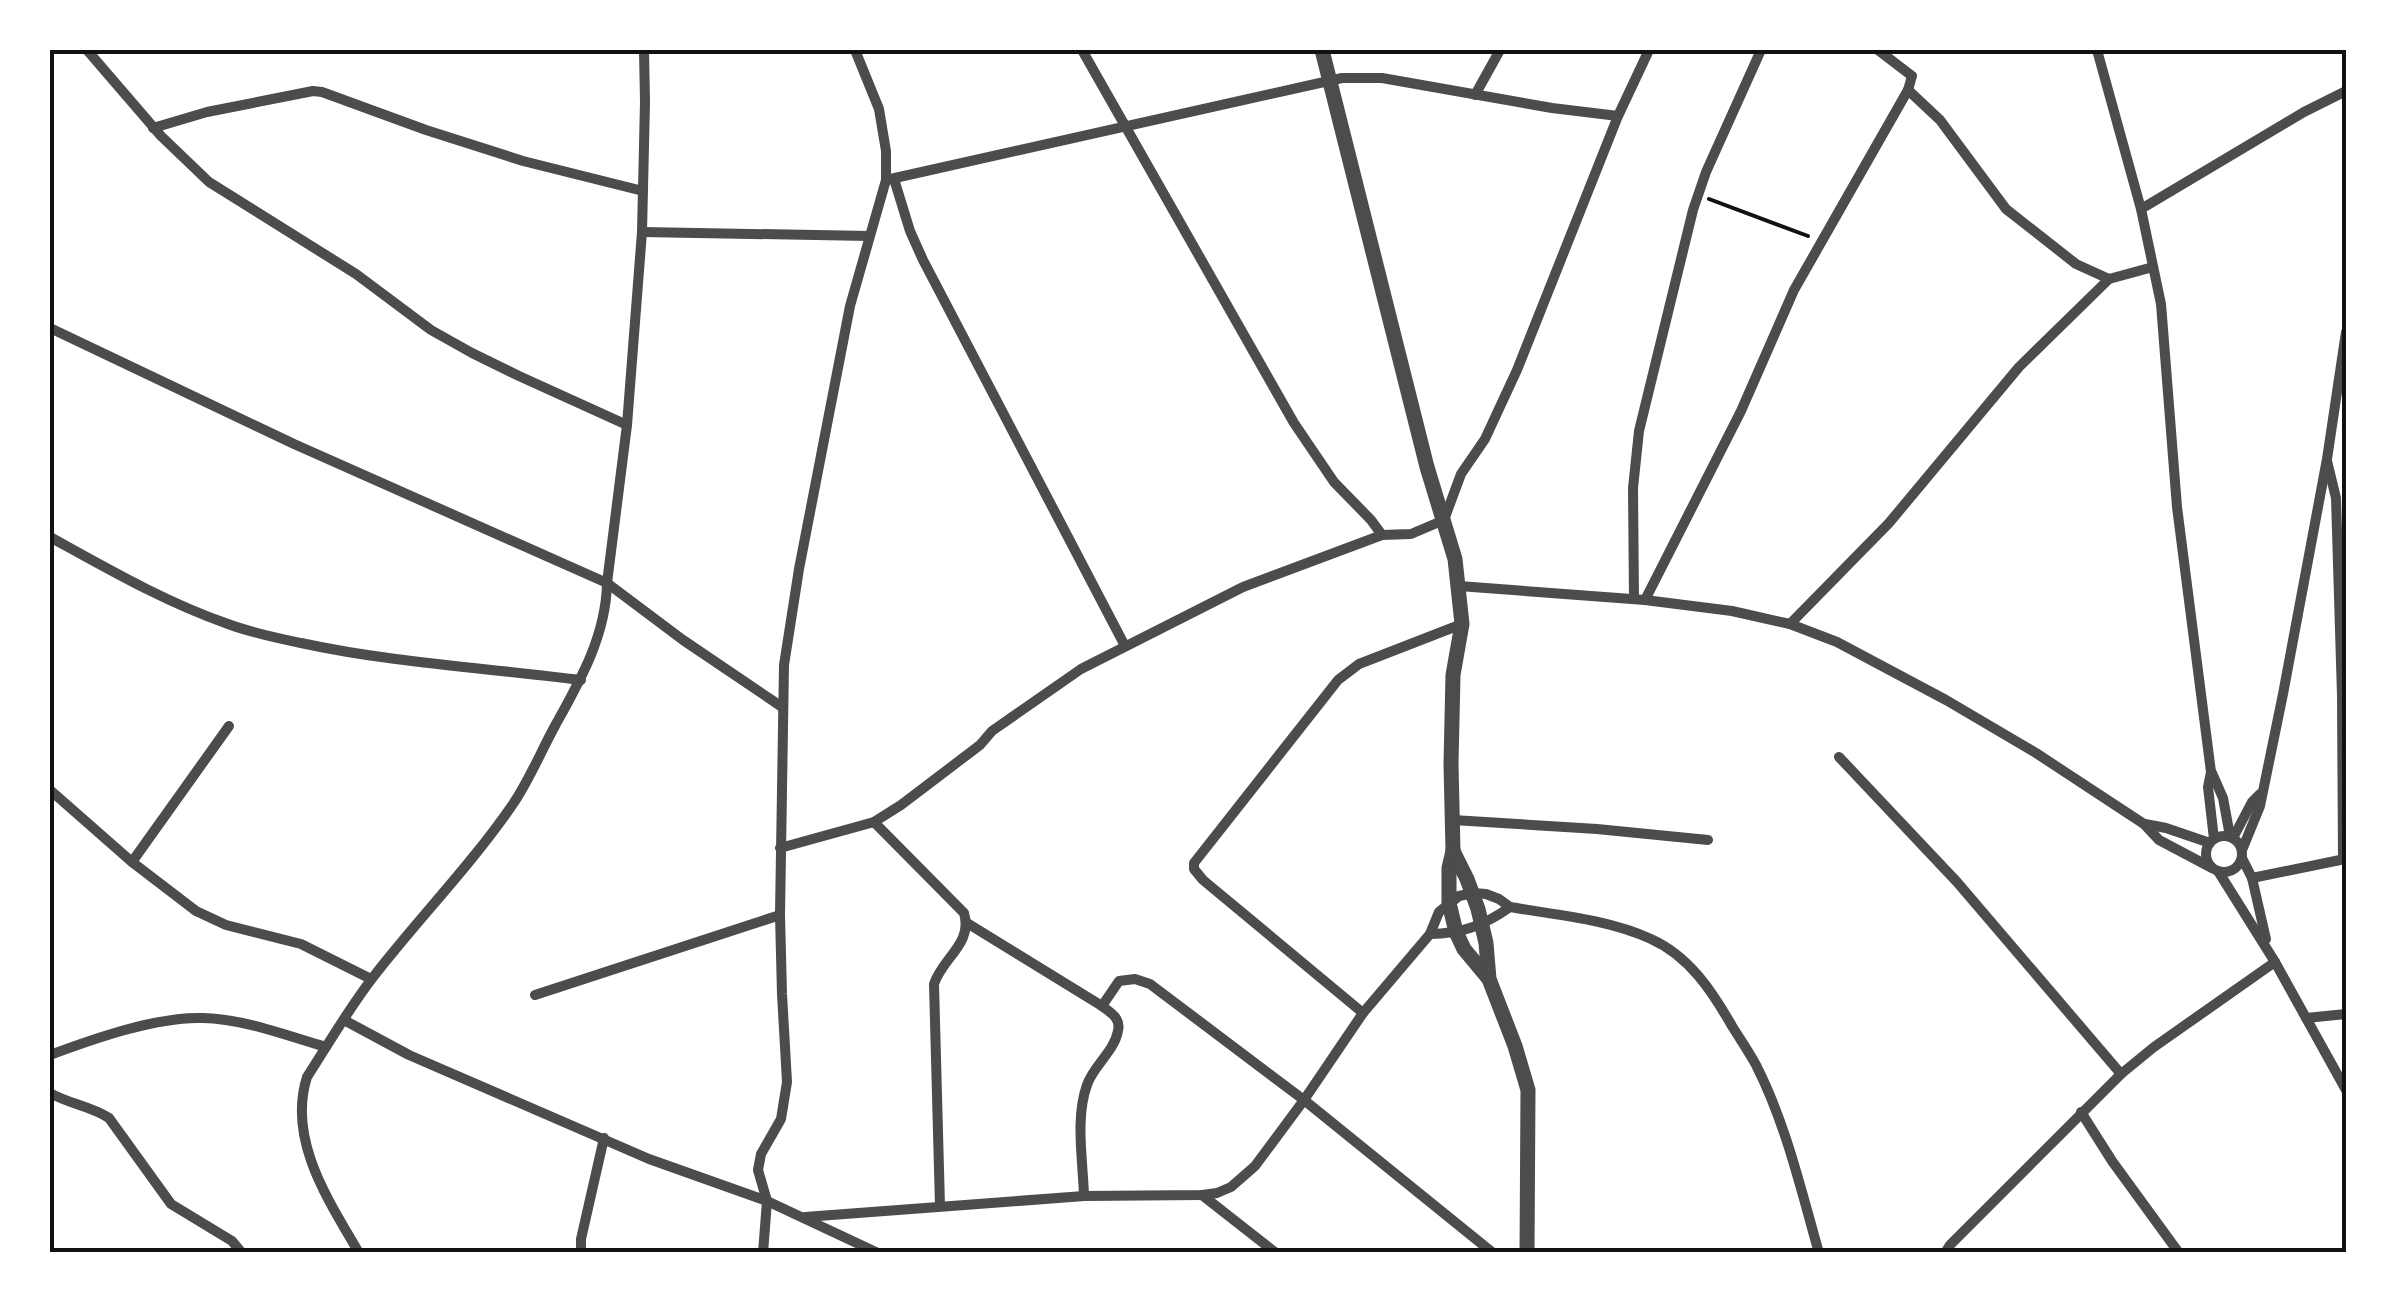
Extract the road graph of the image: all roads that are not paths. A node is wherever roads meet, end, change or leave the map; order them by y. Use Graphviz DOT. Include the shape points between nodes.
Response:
graph roads {
  1 [pos="86,50"];
  2 [pos="644,50"];
  3 [pos="854,50"];
  4 [pos="1082,50"];
  5 [pos="1322,50"];
  6 [pos="1500,50"];
  7 [pos="1649,50"];
  8 [pos="1761,50"];
  9 [pos="1878,50"];
  10 [pos="2097,50"];
  11 [pos="1330,81"];
  12 [pos="1908,90"];
  13 [pos="2346,91"];
  14 [pos="1476,95"];
  15 [pos="1618,116"];
  16 [pos="1128,127"];
  17 [pos="153,128"];
  18 [pos="890,180"];
  19 [pos="644,191"];
  20 [pos="2140,209"];
  21 [pos="642,232"];
  22 [pos="868,236"];
  23 [pos="2153,268"];
  24 [pos="2109,278"];
  25 [pos="50,328"];
  26 [pos="2346,332"];
  27 [pos="627,424"];
  28 [pos="2326,459"];
  29 [pos="1444,520"];
  30 [pos="1382,535"];
  31 [pos="50,537"];
  32 [pos="607,583"];
  33 [pos="1459,586"];
  34 [pos="1639,599"];
  35 [pos="1462,624"];
  36 [pos="1790,624"];
  37 [pos="1125,646"];
  38 [pos="581,680"];
  39 [pos="782,707"];
  40 [pos="229,726"];
  41 [pos="1838,757"];
  42 [pos="2211,772"];
  43 [pos="50,790"];
  44 [pos="2261,793"];
  45 [pos="1453,820"];
  46 [pos="874,822"];
  47 [pos="2144,824"];
  48 [pos="2231,837"];
  49 [pos="1708,840"];
  50 [pos="2212,841"];
  51 [pos="780,848"];
  52 [pos="1453,851"];
  53 [pos="2242,854"];
  54 [pos="2344,859"];
  55 [pos="132,862"];
  56 [pos="2215,870"];
  57 [pos="2252,878"];
  58 [pos="1473,893"];
  59 [pos="1449,903"];
  60 [pos="1510,907"];
  61 [pos="780,915"];
  62 [pos="967,923"];
  63 [pos="1482,925"];
  64 [pos="1456,932"];
  65 [pos="1430,934"];
  66 [pos="2268,950"];
  67 [pos="2275,962"];
  68 [pos="371,979"];
  69 [pos="1489,979"];
  70 [pos="535,996"];
  71 [pos="1102,1006"];
  72 [pos="1363,1013"];
  73 [pos="2346,1014"];
  74 [pos="2306,1018"];
  75 [pos="344,1020"];
  76 [pos="326,1047"];
  77 [pos="50,1055"];
  78 [pos="2121,1074"];
  79 [pos="2346,1090"];
  80 [pos="50,1093"];
  81 [pos="1304,1100"];
  82 [pos="2081,1112"];
  83 [pos="604,1138"];
  84 [pos="1202,1195"];
  85 [pos="1084,1196"];
  86 [pos="767,1201"];
  87 [pos="940,1206"];
  88 [pos="805,1217"];
  89 [pos="242,1253"];
  90 [pos="359,1253"];
  91 [pos="580,1253"];
  92 [pos="763,1253"];
  93 [pos="878,1253"];
  94 [pos="1276,1253"];
  95 [pos="1494,1253"];
  96 [pos="1527,1253"];
  97 [pos="1819,1253"];
  98 [pos="1946,1253"];
  99 [pos="2179,1253"];
  1 -- 17 [label="street"];
  2 -- 19 [label="street"];
  3 -- 18 [label="street" via="879,109"];
  4 -- 16 [label="street"];
  5 -- 11 [label="street"];
  6 -- 14 [label="street"];
  7 -- 15 [label="street"];
  8 -- 34 [label="street" via="1698,195 1638,431 1633,488"];
  9 -- 12 [label="street" via="1912,76"];
  10 -- 20 [label="street"];
  11 -- 14 [label="street" via="1382,78"];
  11 -- 16 [label="street"];
  11 -- 29 [label="street"];
  12 -- 24 [label="street" via="1940,120 2006,209 2076,264"];
  12 -- 34 [label="street" via="1794,290 1741,412"];
  13 -- 20 [label="street"];
  14 -- 15 [label="street"];
  15 -- 29 [label="street" via="1516,370 1460,474"];
  16 -- 18 [label="street"];
  16 -- 30 [label="street" via="1294,423 1326,472"];
  17 -- 19 [label="street" via="322,92 523,161"];
  17 -- 27 [label="street" via="209,182 432,330"];
  18 -- 22 [label="street"];
  18 -- 37 [label="street" via="923,260"];
  19 -- 21 [label="street"];
  20 -- 23 [label="street"];
  21 -- 22 [label="street"];
  21 -- 27 [label="street"];
  22 -- 39 [label="street" via="798,569"];
  23 -- 24 [label="street"];
  23 -- 42 [label="street"];
  24 -- 36 [label="street" via="2019,367 1889,523"];
  25 -- 32 [label="street"];
  26 -- 28 [label="street"];
  27 -- 32 [label="street"];
  28 -- 44 [label="street"];
  28 -- 54 [label="street" via="2336,498"];
  29 -- 30 [label="street" via="1411,534"];
  29 -- 33 [label="street"];
  30 -- 37 [label="street" via="1244,587"];
  31 -- 38 [label="street" via="141,587 255,633 396,660"];
  32 -- 38 [label="street" via="606,608"];
  32 -- 39 [label="street"];
  33 -- 34 [label="street"];
  33 -- 35 [label="street"];
  34 -- 36 [label="street"];
  35 -- 45 [label="street" via="1453,675"];
  35 -- 72 [label="street" via="1349,670 1194,863 1203,880"];
  36 -- 47 [label="street" via="1946,700"];
  37 -- 46 [label="street" via="992,731"];
  38 -- 68 [label="street" via="514,803"];
  39 -- 51 [label="street"];
  40 -- 55 [label="street"];
  41 -- 78 [label="street"];
  42 -- 48 [label="street"];
  42 -- 50 [label="street"];
  43 -- 55 [label="street"];
  44 -- 48 [label="street"];
  44 -- 53 [label="street"];
  45 -- 49 [label="street"];
  45 -- 52 [label="street"];
  46 -- 51 [label="street"];
  46 -- 62 [label="street"];
  47 -- 50 [label="street"];
  47 -- 56 [label="street"];
  48 -- 50 [label="street"];
  48 -- 53 [label="street"];
  50 -- 56 [label="street" via="2206,858"];
  51 -- 61 [label="street"];
  52 -- 58 [label="street"];
  52 -- 59 [label="street"];
  53 -- 56 [label="street" via="2233,870"];
  53 -- 57 [label="street"];
  54 -- 57 [label="street"];
  55 -- 68 [label="street" via="210,919 301,944"];
  56 -- 66 [label="street"];
  57 -- 66 [label="street"];
  58 -- 59 [label="street"];
  58 -- 60 [label="street"];
  58 -- 63 [label="street"];
  59 -- 64 [label="street"];
  59 -- 65 [label="street"];
  60 -- 63 [label="street"];
  60 -- 97 [label="street" via="1618,926 1662,945 1697,974 1756,1067"];
  61 -- 70 [label="street"];
  61 -- 86 [label="street" via="787,1082 781,1119 758,1170"];
  62 -- 71 [label="street"];
  62 -- 87 [label="street" via="934,984"];
  63 -- 64 [label="street"];
  63 -- 69 [label="street"];
  64 -- 65 [label="street"];
  64 -- 69 [label="street"];
  65 -- 72 [label="street"];
  66 -- 67 [label="street"];
  67 -- 74 [label="street"];
  67 -- 78 [label="street"];
  68 -- 75 [label="street"];
  69 -- 96 [label="street" via="1528,1090"];
  71 -- 81 [label="street" via="1120,981 1150,984"];
  71 -- 85 [label="street" via="1118,1030 1087,1085"];
  72 -- 81 [label="street"];
  73 -- 74 [label="street"];
  74 -- 79 [label="street"];
  75 -- 76 [label="street"];
  75 -- 83 [label="street" via="409,1056"];
  76 -- 77 [label="street" via="200,1018 124,1030"];
  76 -- 90 [label="street" via="307,1077 301,1117 323,1189"];
  78 -- 82 [label="street"];
  80 -- 89 [label="street" via="109,1118 171,1204"];
  81 -- 84 [label="street" via="1243,1178"];
  81 -- 95 [label="street"];
  82 -- 98 [label="street"];
  82 -- 99 [label="street"];
  83 -- 86 [label="street"];
  83 -- 91 [label="street"];
  84 -- 85 [label="street"];
  84 -- 94 [label="street"];
  85 -- 87 [label="street"];
  86 -- 88 [label="street"];
  86 -- 92 [label="street"];
  87 -- 88 [label="street"];
  88 -- 93 [label="street"];
}
